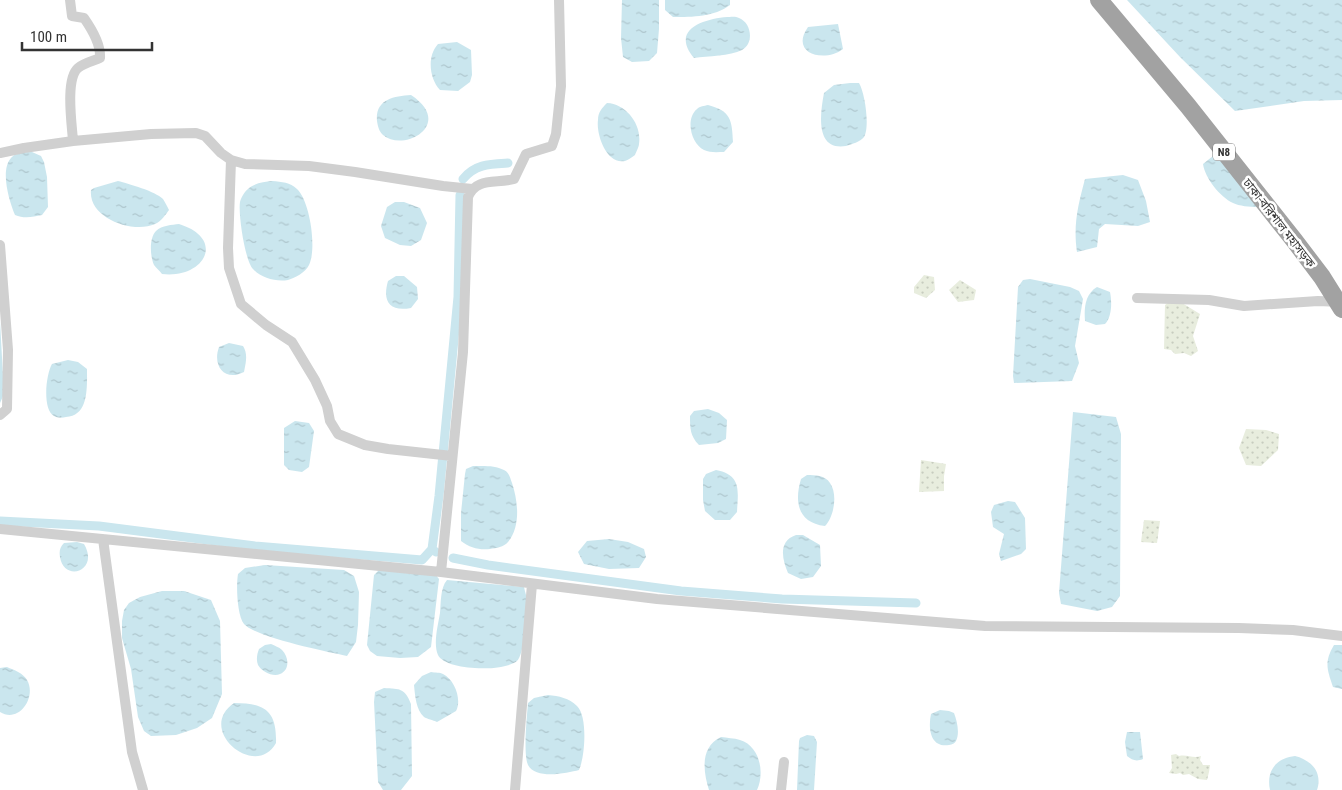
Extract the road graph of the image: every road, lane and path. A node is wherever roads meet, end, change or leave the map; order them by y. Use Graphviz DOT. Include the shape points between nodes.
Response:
graph roads {
  1 [pos="70,0"];
  2 [pos="559,0"];
  3 [pos="1099,0"];
  4 [pos="73,141"];
  5 [pos="0,153"];
  6 [pos="231,160"];
  7 [pos="472,189"];
  8 [pos="0,245"];
  9 [pos="1138,298"];
  10 [pos="1341,304"];
  11 [pos="0,415"];
  12 [pos="452,456"];
  13 [pos="0,529"];
  14 [pos="103,539"];
  15 [pos="441,572"];
  16 [pos="532,584"];
  17 [pos="1342,636"];
  18 [pos="784,762"];
  19 [pos="140,789"];
  20 [pos="515,790"];
  21 [pos="781,790"];
  1 -- 4 [label="street" via="72,16 84,18 100,52 100,58 77,69 72,78"];
  2 -- 7 [label="street" via="560,86 552,146 526,154 514,179 479,184"];
  3 -- 10 [label="highway, ঢাকা-বরিশাল মহাসড়ক / N8" via="1188,106"];
  4 -- 5 [label="street"];
  4 -- 6 [label="street" via="196,133 205,136"];
  6 -- 7 [label="street" via="245,164 309,166"];
  6 -- 12 [label="street" via="229,268 241,304 292,342 315,380 338,434 365,445"];
  7 -- 12 [label="street" via="467,208 463,352"];
  8 -- 11 [label="street" via="8,360 7,409"];
  9 -- 10 [label="street" via="1209,300 1244,306 1318,301"];
  12 -- 15 [label="street"];
  13 -- 14 [label="street"];
  14 -- 15 [label="street"];
  14 -- 19 [label="street"];
  15 -- 16 [label="street"];
  16 -- 17 [label="street" via="674,600 985,626 1240,628"];
  16 -- 20 [label="street"];
  18 -- 21 [label="street"];
}
